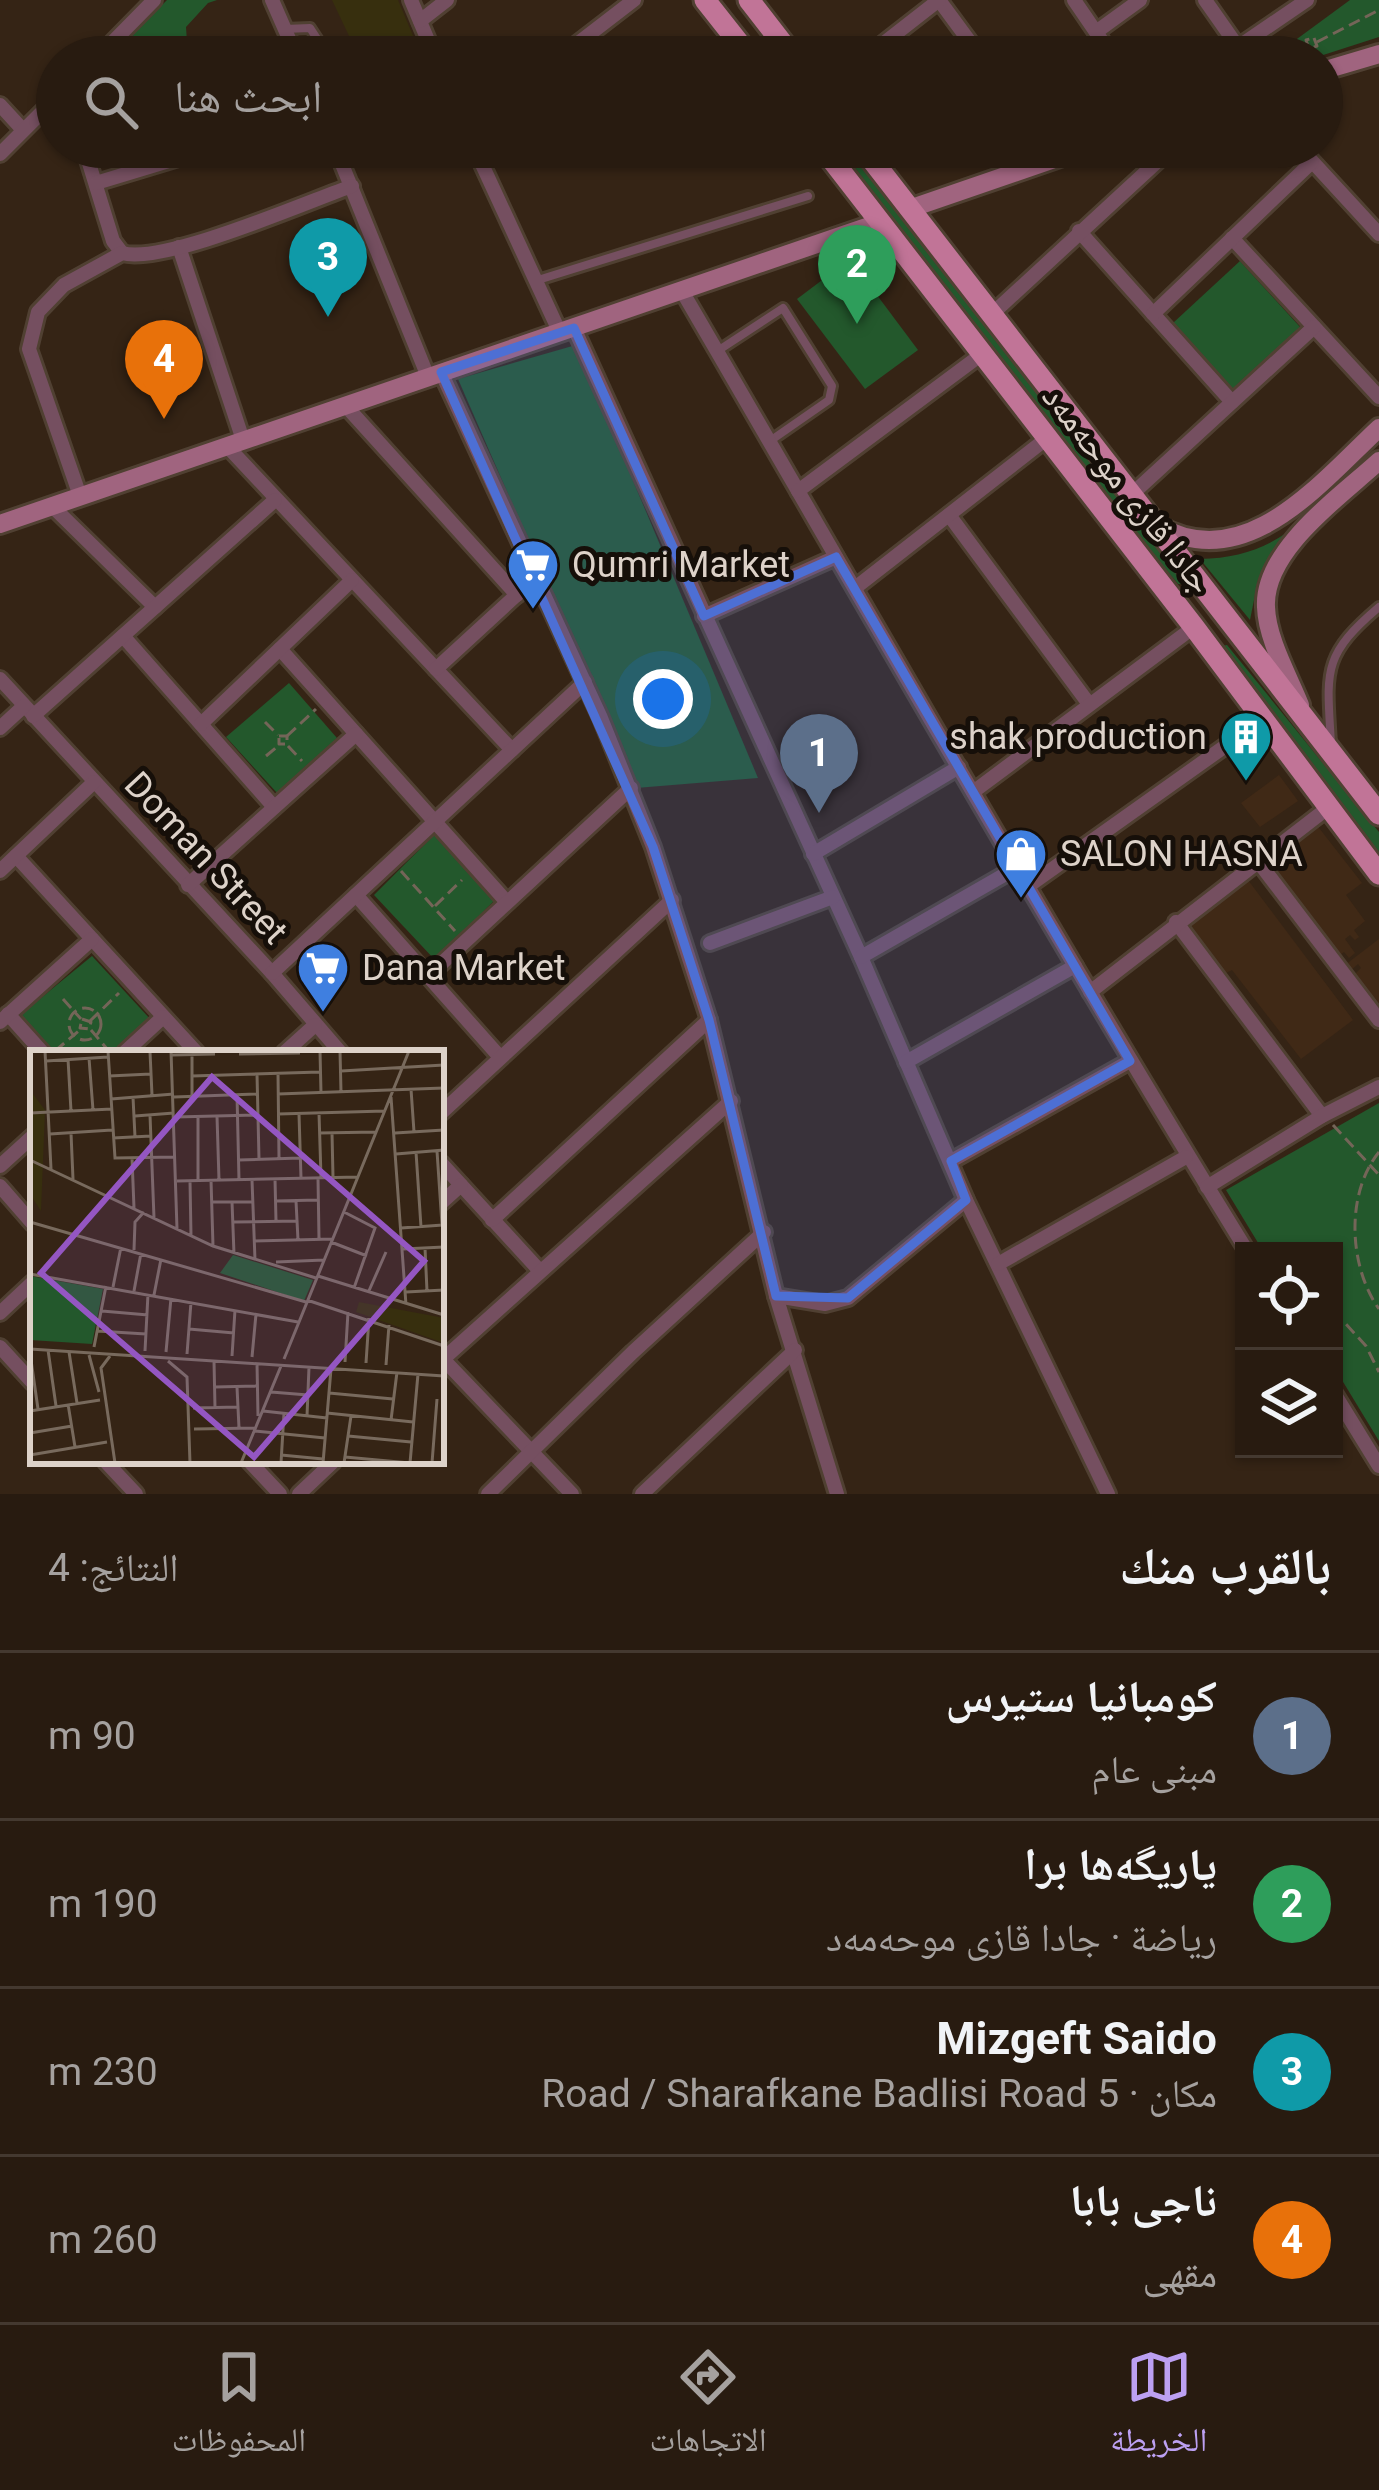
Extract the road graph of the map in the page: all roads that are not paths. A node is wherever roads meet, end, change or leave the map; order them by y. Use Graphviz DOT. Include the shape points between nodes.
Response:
graph roads {
  1 [pos="154,0"];
  2 [pos="272,0"];
  3 [pos="410,0"];
  4 [pos="448,0"];
  5 [pos="634,0"];
  6 [pos="705,0"];
  7 [pos="749,0"];
  8 [pos="939,0"];
  9 [pos="1074,0"];
  10 [pos="1140,0"];
  11 [pos="1205,0"];
  12 [pos="1307,0"];
  13 [pos="420,21"];
  14 [pos="285,29"];
  15 [pos="1096,32"];
  16 [pos="119,36"];
  17 [pos="288,36"];
  18 [pos="315,36"];
  19 [pos="426,36"];
  20 [pos="587,36"];
  21 [pos="733,36"];
  22 [pos="777,36"];
  23 [pos="893,36"];
  24 [pos="966,36"];
  25 [pos="1099,36"];
  26 [pos="1231,36"];
  27 [pos="1262,36"];
  28 [pos="1377,58"];
  29 [pos="1343,65"];
  30 [pos="0,105"];
  31 [pos="36,118"];
  32 [pos="23,130"];
  33 [pos="0,154"];
  34 [pos="91,168"];
  35 [pos="137,168"];
  36 [pos="344,168"];
  37 [pos="484,168"];
  38 [pos="839,168"];
  39 [pos="878,168"];
  40 [pos="1013,168"];
  41 [pos="1150,168"];
  42 [pos="1306,168"];
  43 [pos="1318,168"];
  44 [pos="96,183"];
  45 [pos="352,187"];
  46 [pos="808,196"];
  47 [pos="909,209"];
  48 [pos="881,222"];
  49 [pos="1079,231"];
  50 [pos="1379,234"];
  51 [pos="1232,238"];
  52 [pos="179,247"];
  53 [pos="122,253"];
  54 [pos="536,281"];
  55 [pos="682,291"];
  56 [pos="1153,314"];
  57 [pos="991,315"];
  58 [pos="1314,327"];
  59 [pos="567,330"];
  60 [pos="717,351"];
  61 [pos="982,354"];
  62 [pos="435,375"];
  63 [pos="1379,397"];
  64 [pos="1232,403"];
  65 [pos="345,405"];
  66 [pos="1379,428"];
  67 [pos="1046,439"];
  68 [pos="234,442"];
  69 [pos="769,442"];
  70 [pos="1379,461"];
  71 [pos="798,491"];
  72 [pos="1307,494"];
  73 [pos="80,496"];
  74 [pos="1130,496"];
  75 [pos="275,500"];
  76 [pos="52,506"];
  77 [pos="1324,512"];
  78 [pos="949,515"];
  79 [pos="1148,520"];
  80 [pos="0,524"];
  81 [pos="836,557"];
  82 [pos="536,577"];
  83 [pos="352,580"];
  84 [pos="1198,581"];
  85 [pos="855,588"];
  86 [pos="517,595"];
  87 [pos="1172,600"];
  88 [pos="1379,607"];
  89 [pos="154,608"];
  90 [pos="704,616"];
  91 [pos="1194,627"];
  92 [pos="123,635"];
  93 [pos="280,649"];
  94 [pos="436,669"];
  95 [pos="0,679"];
  96 [pos="585,682"];
  97 [pos="1089,704"];
  98 [pos="29,711"];
  99 [pos="1304,715"];
  100 [pos="1262,720"];
  101 [pos="201,724"];
  102 [pos="0,728"];
  103 [pos="356,734"];
  104 [pos="512,750"];
  105 [pos="1332,752"];
  106 [pos="959,767"];
  107 [pos="94,782"];
  108 [pos="631,788"];
  109 [pos="973,792"];
  110 [pos="274,807"];
  111 [pos="1329,807"];
  112 [pos="1379,814"];
  113 [pos="436,821"];
  114 [pos="813,854"];
  115 [pos="16,856"];
  116 [pos="1257,860"];
  117 [pos="1016,868"];
  118 [pos="0,871"];
  119 [pos="1379,874"];
  120 [pos="188,885"];
  121 [pos="1027,887"];
  122 [pos="356,895"];
  123 [pos="833,897"];
  124 [pos="506,900"];
  125 [pos="672,900"];
  126 [pos="1176,922"];
  127 [pos="92,939"];
  128 [pos="710,944"];
  129 [pos="862,957"];
  130 [pos="1075,966"];
  131 [pos="272,973"];
  132 [pos="428,976"];
  133 [pos="1090,992"];
  134 [pos="163,1017"];
  135 [pos="4,1018"];
  136 [pos="709,1020"];
  137 [pos="1379,1020"];
  138 [pos="315,1025"];
  139 [pos="43,1050"];
  140 [pos="127,1050"];
  141 [pos="194,1050"];
  142 [pos="287,1050"];
  143 [pos="338,1050"];
  144 [pos="499,1056"];
  145 [pos="1130,1061"];
  146 [pos="906,1062"];
  147 [pos="1379,1087"];
  148 [pos="731,1102"];
  149 [pos="444,1110"];
  150 [pos="1322,1116"];
  151 [pos="30,1139"];
  152 [pos="1186,1157"];
  153 [pos="951,1161"];
  154 [pos="0,1166"];
  155 [pos="444,1166"];
  156 [pos="461,1185"];
  157 [pos="0,1186"];
  158 [pos="1207,1187"];
  159 [pos="966,1200"];
  160 [pos="444,1201"];
  161 [pos="493,1220"];
  162 [pos="30,1221"];
  163 [pos="764,1232"];
  164 [pos="1241,1242"];
  165 [pos="998,1264"];
  166 [pos="538,1270"];
  167 [pos="30,1285"];
  168 [pos="776,1296"];
  169 [pos="0,1312"];
  170 [pos="0,1348"];
  171 [pos="795,1350"];
  172 [pos="444,1358"];
  173 [pos="444,1362"];
  174 [pos="30,1380"];
  175 [pos="1343,1408"];
  176 [pos="533,1451"];
  177 [pos="108,1464"];
  178 [pos="252,1464"];
  179 [pos="331,1464"];
  180 [pos="1379,1466"];
  181 [pos="136,1494"];
  182 [pos="280,1494"];
  183 [pos="299,1494"];
  184 [pos="488,1494"];
  185 [pos="572,1494"];
  186 [pos="642,1494"];
  187 [pos="837,1494"];
  188 [pos="1108,1494"];
  1 -- 16 [label="street"];
  2 -- 14 [label="street"];
  3 -- 13 [label="street"];
  4 -- 13 [label="street"];
  5 -- 20 [label="street"];
  6 -- 21 [label="main road"];
  7 -- 22 [label="main road"];
  8 -- 23 [label="street"];
  8 -- 24 [label="street"];
  9 -- 15 [label="street"];
  10 -- 15 [label="street"];
  11 -- 26 [label="street"];
  12 -- 27 [label="street"];
  13 -- 19 [label="street"];
  14 -- 17 [label="street"];
  14 -- 18 [label="lane" via="310,28"];
  15 -- 25 [label="street"];
  28 -- 29 [label="street"];
  30 -- 32 [label="street"];
  31 -- 32 [label="street"];
  32 -- 33 [label="street"];
  34 -- 44 [label="street"];
  35 -- 44 [label="street"];
  36 -- 45 [label="street"];
  37 -- 54 [label="street"];
  38 -- 48 [label="main road, جادا قازی موحەمەد"];
  39 -- 47 [label="main road, جادا قازی موحەمەد"];
  40 -- 47 [label="street"];
  41 -- 49 [label="street"];
  42 -- 51 [label="street"];
  43 -- 50 [label="street"];
  44 -- 53 [label="street"];
  45 -- 52 [label="street"];
  45 -- 62 [label="street"];
  46 -- 54 [label="lane"];
  47 -- 57 [label="main road, جادا قازی موحەمەد"];
  48 -- 55 [label="street"];
  48 -- 61 [label="main road, جادا قازی موحەمەد"];
  49 -- 56 [label="street"];
  49 -- 57 [label="street"];
  51 -- 56 [label="street"];
  51 -- 58 [label="street"];
  52 -- 53 [label="street"];
  52 -- 68 [label="street"];
  53 -- 73 [label="street" via="64,285 38,312 28,349"];
  54 -- 59 [label="street"];
  55 -- 59 [label="street"];
  55 -- 60 [label="street"];
  56 -- 64 [label="street"];
  57 -- 74 [label="main road, جادا قازی موحەمەد"];
  58 -- 63 [label="street"];
  58 -- 64 [label="street"];
  59 -- 62 [label="street"];
  59 -- 90 [label="street"];
  60 -- 69 [label="street"];
  60 -- 69 [label="lane" via="783,308 832,386 829,400"];
  61 -- 67 [label="main road, جادا قازی موحەمەد"];
  61 -- 71 [label="street"];
  62 -- 65 [label="street"];
  62 -- 82 [label="street"];
  64 -- 74 [label="street"];
  65 -- 68 [label="street"];
  65 -- 86 [label="street"];
  66 -- 72 [label="street"];
  67 -- 78 [label="street"];
  67 -- 87 [label="main road, جادا قازی موحەمەد"];
  68 -- 73 [label="street"];
  68 -- 75 [label="street"];
  69 -- 71 [label="street"];
  70 -- 77 [label="street"];
  71 -- 81 [label="street"];
  72 -- 77 [label="street"];
  72 -- 79 [label="street" via="1228,541 1172,534"];
  73 -- 76 [label="street"];
  74 -- 79 [label="main road, جادا قازی موحەمەد"];
  75 -- 83 [label="street"];
  75 -- 89 [label="street"];
  76 -- 80 [label="street"];
  76 -- 89 [label="street"];
  77 -- 99 [label="street" via="1280,558 1267,594 1268,624"];
  78 -- 85 [label="street"];
  78 -- 97 [label="street"];
  79 -- 84 [label="main road, جادا قازی موحەمەد"];
  81 -- 85 [label="street"];
  81 -- 90 [label="street"];
  82 -- 86 [label="street"];
  82 -- 96 [label="street"];
  83 -- 93 [label="street"];
  83 -- 94 [label="street"];
  84 -- 87 [label="main road" via="1191,596"];
  84 -- 99 [label="main road, جادا قازی موحەمەد"];
  85 -- 106 [label="street"];
  86 -- 94 [label="street"];
  87 -- 91 [label="main road, جادا قازی موحەمەد"];
  88 -- 105 [label="lane" via="1347,634 1327,675"];
  89 -- 92 [label="street"];
  90 -- 114 [label="street"];
  91 -- 97 [label="street"];
  91 -- 100 [label="main road, جادا قازی موحەمەد"];
  92 -- 98 [label="street"];
  92 -- 101 [label="street"];
  93 -- 101 [label="street"];
  93 -- 103 [label="street"];
  94 -- 104 [label="street"];
  95 -- 98 [label="street, Doman Street"];
  96 -- 104 [label="street"];
  96 -- 108 [label="street"];
  97 -- 109 [label="street"];
  98 -- 102 [label="street"];
  98 -- 107 [label="street, Doman Street"];
  99 -- 105 [label="main road, جادا قازی موحەمەد"];
  100 -- 111 [label="main road, جادا قازی موحەمەد"];
  100 -- 121 [label="street"];
  101 -- 110 [label="street"];
  103 -- 110 [label="street"];
  103 -- 113 [label="street"];
  104 -- 113 [label="street"];
  105 -- 112 [label="main road, جادا قازی موحەمەد"];
  106 -- 109 [label="street"];
  106 -- 114 [label="street"];
  107 -- 115 [label="street"];
  107 -- 120 [label="street, Doman Street"];
  108 -- 124 [label="street"];
  108 -- 125 [label="street"];
  109 -- 117 [label="street"];
  110 -- 120 [label="street"];
  111 -- 116 [label="street"];
  111 -- 119 [label="main road, جادا قازی موحەمەد"];
  113 -- 122 [label="street"];
  113 -- 124 [label="street"];
  114 -- 123 [label="street"];
  115 -- 118 [label="street"];
  115 -- 127 [label="street"];
  116 -- 126 [label="street"];
  116 -- 137 [label="street"];
  117 -- 121 [label="street"];
  117 -- 129 [label="street"];
  120 -- 131 [label="street, Doman Street"];
  121 -- 130 [label="street"];
  122 -- 131 [label="street"];
  122 -- 132 [label="street"];
  123 -- 128 [label="street"];
  123 -- 129 [label="street"];
  124 -- 132 [label="street"];
  125 -- 136 [label="street"];
  125 -- 144 [label="street"];
  126 -- 133 [label="street"];
  126 -- 150 [label="street"];
  127 -- 134 [label="street"];
  127 -- 135 [label="street"];
  129 -- 146 [label="street"];
  130 -- 133 [label="street"];
  130 -- 146 [label="street"];
  131 -- 138 [label="street, Doman Street"];
  132 -- 144 [label="street"];
  133 -- 145 [label="street"];
  134 -- 140 [label="street"];
  134 -- 141 [label="street"];
  135 -- 139 [label="street"];
  136 -- 148 [label="street"];
  136 -- 161 [label="street"];
  138 -- 142 [label="street"];
  138 -- 143 [label="street, Doman Street"];
  144 -- 149 [label="street"];
  145 -- 152 [label="street"];
  145 -- 153 [label="street"];
  146 -- 153 [label="street"];
  147 -- 150 [label="street"];
  148 -- 163 [label="street"];
  148 -- 166 [label="street"];
  150 -- 158 [label="street"];
  151 -- 154 [label="street"];
  152 -- 158 [label="street"];
  152 -- 165 [label="street"];
  153 -- 159 [label="street"];
  155 -- 156 [label="street"];
  156 -- 160 [label="street"];
  156 -- 161 [label="street"];
  157 -- 162 [label="street"];
  158 -- 164 [label="street"];
  159 -- 165 [label="street"];
  159 -- 168 [label="street" via="848,1298 825,1304"];
  161 -- 166 [label="street"];
  163 -- 168 [label="street"];
  163 -- 176 [label="street"];
  165 -- 188 [label="street"];
  166 -- 172 [label="street"];
  167 -- 169 [label="street"];
  168 -- 171 [label="street"];
  170 -- 174 [label="street"];
  171 -- 186 [label="street"];
  171 -- 187 [label="street"];
  173 -- 176 [label="street"];
  175 -- 180 [label="street"];
  176 -- 184 [label="street"];
  176 -- 185 [label="street"];
  177 -- 181 [label="street"];
  178 -- 182 [label="street"];
  179 -- 183 [label="street"];
}
